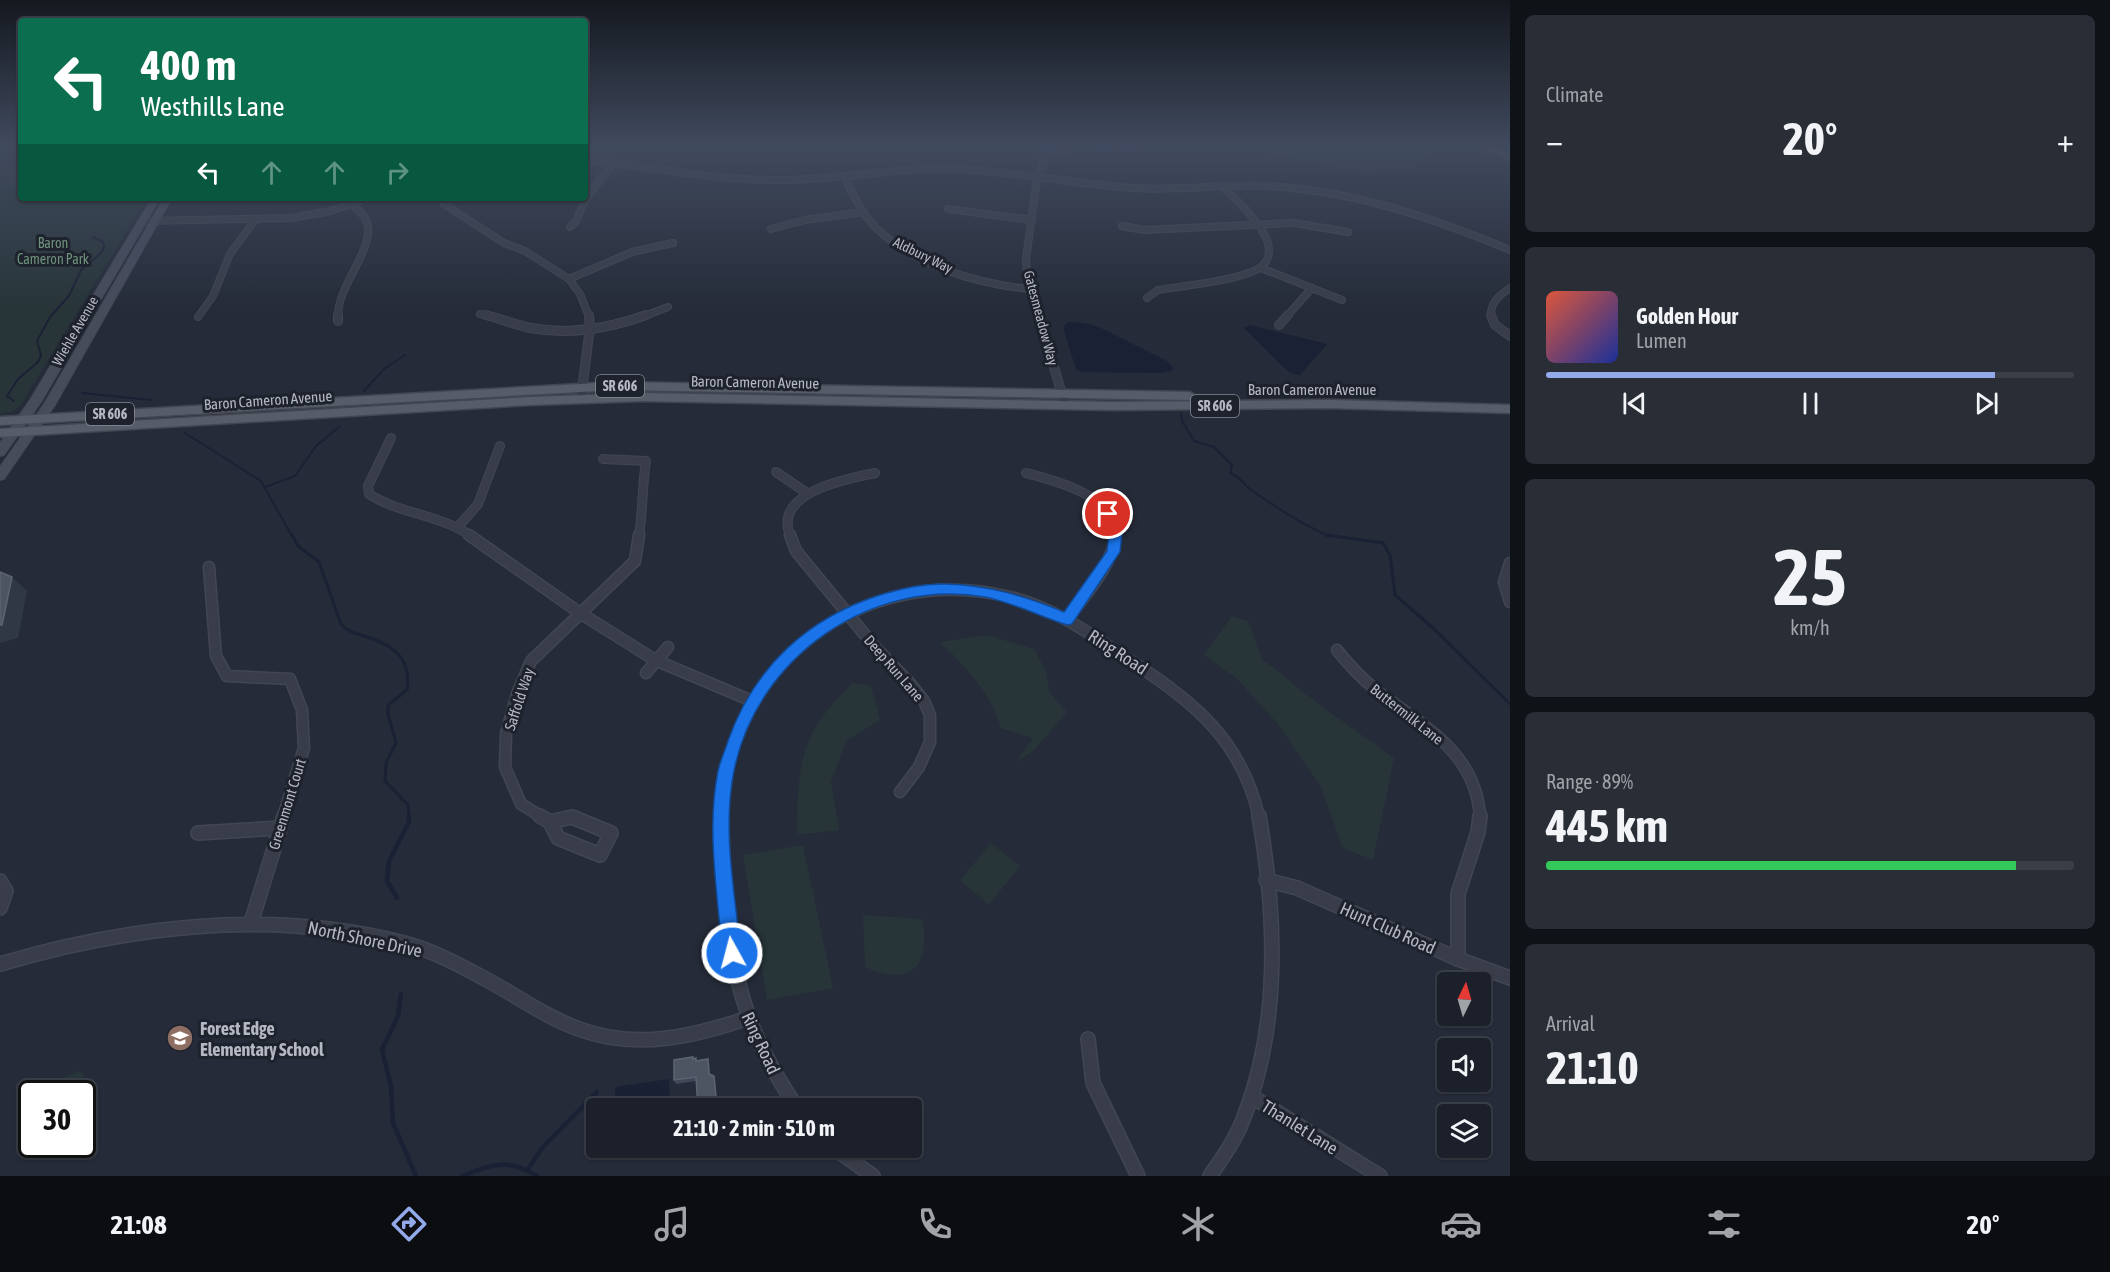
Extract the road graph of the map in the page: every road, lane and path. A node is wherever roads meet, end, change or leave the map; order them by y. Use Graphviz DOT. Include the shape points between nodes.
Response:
graph roads {
  1 [pos="856,200"];
  2 [pos="1034,200"];
  3 [pos="1234,200"];
  4 [pos="1365,200"];
  5 [pos="154,201"];
  6 [pos="166,201"];
  7 [pos="360,201"];
  8 [pos="585,201"];
  9 [pos="352,204"];
  10 [pos="444,204"];
  11 [pos="948,209"];
  12 [pos="863,212"];
  13 [pos="157,220"];
  14 [pos="255,220"];
  15 [pos="1032,220"];
  16 [pos="144,221"];
  17 [pos="1256,224"];
  18 [pos="1122,226"];
  19 [pos="570,227"];
  20 [pos="771,229"];
  21 [pos="1348,232"];
  22 [pos="673,243"];
  23 [pos="1510,250"];
  24 [pos="1261,268"];
  25 [pos="569,279"];
  26 [pos="1312,288"];
  27 [pos="1510,288"];
  28 [pos="1030,289"];
  29 [pos="1147,298"];
  30 [pos="1342,300"];
  31 [pos="668,307"];
  32 [pos="480,314"];
  33 [pos="198,318"];
  34 [pos="338,321"];
  35 [pos="1280,325"];
  36 [pos="590,327"];
  37 [pos="1510,336"];
  38 [pos="581,392"];
  39 [pos="1510,398"];
  40 [pos="1064,400"];
  41 [pos="1510,408"];
  42 [pos="40,418"];
  43 [pos="23,419"];
  44 [pos="0,421"];
  45 [pos="32,431"];
  46 [pos="14,432"];
  47 [pos="0,433"];
  48 [pos="391,438"];
  49 [pos="500,446"];
  50 [pos="0,452"];
  51 [pos="603,459"];
  52 [pos="777,472"];
  53 [pos="876,473"];
  54 [pos="1026,473"];
  55 [pos="0,476"];
  56 [pos="807,493"];
  57 [pos="458,527"];
  58 [pos="1510,563"];
  59 [pos="209,567"];
  60 [pos="1510,602"];
  61 [pos="580,613"];
  62 [pos="847,614"];
  63 [pos="1067,620"];
  64 [pos="668,647"];
  65 [pos="1336,650"];
  66 [pos="655,660"];
  67 [pos="646,673"];
  68 [pos="752,701"];
  69 [pos="900,792"];
  70 [pos="550,822"];
  71 [pos="280,828"];
  72 [pos="198,833"];
  73 [pos="1266,880"];
  74 [pos="0,881"];
  75 [pos="0,908"];
  76 [pos="250,923"];
  77 [pos="1458,959"];
  78 [pos="0,964"];
  79 [pos="1510,978"];
  80 [pos="748,1018"];
  81 [pos="1089,1039"];
  82 [pos="1251,1096"];
  83 [pos="791,1098"];
  84 [pos="848,1158"];
  85 [pos="873,1176"];
  86 [pos="1138,1176"];
  87 [pos="1210,1176"];
  88 [pos="1380,1176"];
  1 -- 12 [label="street, Aldbury Way"];
  2 -- 15 [label="street, Gatesmeadow Way"];
  3 -- 17 [label="street"];
  4 -- 23 [label="street" via="1438,220"];
  5 -- 16 [label="main road, Wiehle Avenue"];
  6 -- 13 [label="main road, Wiehle Avenue"];
  7 -- 9 [label="street"];
  8 -- 19 [label="street"];
  9 -- 14 [label="street" via="305,217"];
  9 -- 34 [label="street" via="366,216 370,234 338,301"];
  10 -- 25 [label="street"];
  11 -- 15 [label="street"];
  12 -- 20 [label="street"];
  12 -- 28 [label="street, Aldbury Way" via="883,234 917,255 983,282"];
  13 -- 14 [label="street"];
  13 -- 16 [label="street"];
  13 -- 42 [label="main road, Wiehle Avenue"];
  14 -- 33 [label="street" via="230,254 213,296"];
  15 -- 28 [label="street, Gatesmeadow Way" via="1026,265"];
  16 -- 43 [label="main road, Wiehle Avenue"];
  17 -- 18 [label="street" via="1144,230"];
  17 -- 21 [label="street" via="1306,224"];
  17 -- 24 [label="street" via="1271,248 1269,259"];
  22 -- 25 [label="street" via="632,252"];
  24 -- 26 [label="street"];
  24 -- 29 [label="street" via="1238,276 1158,290"];
  25 -- 36 [label="street" via="588,311"];
  26 -- 30 [label="street"];
  26 -- 35 [label="street"];
  27 -- 37 [label="street" via="1493,302 1490,314 1495,326"];
  28 -- 40 [label="street, Gatesmeadow Way"];
  31 -- 36 [label="street" via="623,323"];
  32 -- 36 [label="street" via="542,330"];
  36 -- 38 [label="street"];
  38 -- 40 [label="main road, Baron Cameron Avenue / SR 606" via="686,397"];
  38 -- 42 [label="main road, Baron Cameron Avenue / SR 606"];
  38 -- 45 [label="main road, Baron Cameron Avenue / SR 606"];
  39 -- 40 [label="main road, Baron Cameron Avenue / SR 606" via="1340,395"];
  40 -- 41 [label="main road, Baron Cameron Avenue / SR 606" via="1158,407 1329,404"];
  42 -- 43 [label="main road, Baron Cameron Avenue / SR 606"];
  42 -- 45 [label="main road, Wiehle Avenue"];
  43 -- 44 [label="main road, Baron Cameron Avenue / SR 606"];
  43 -- 46 [label="main road, Wiehle Avenue"];
  45 -- 46 [label="main road, Baron Cameron Avenue / SR 606"];
  45 -- 55 [label="main road, Wiehle Avenue"];
  46 -- 47 [label="main road, Baron Cameron Avenue / SR 606"];
  46 -- 50 [label="main road, Wiehle Avenue"];
  48 -- 57 [label="street" via="368,486 369,494"];
  49 -- 57 [label="street" via="478,504"];
  51 -- 61 [label="street, Saffold Way" via="646,461 641,490 643,510 635,561"];
  52 -- 56 [label="street"];
  53 -- 56 [label="street"];
  54 -- 63 [label="street" via="1072,486 1092,498 1108,514 1116,534 1114,552"];
  56 -- 62 [label="street, Deep Run Lane" via="789,515 791,543"];
  57 -- 61 [label="street"];
  58 -- 60 [label="street" via="1504,578"];
  59 -- 71 [label="street, Greenmont Court" via="216,656 227,676 290,679 302,710 304,748"];
  61 -- 66 [label="street"];
  61 -- 70 [label="street, Saffold Way" via="531,661 506,734 505,767 514,791 521,804"];
  62 -- 63 [label="street, Ring Road" via="894,596 943,589 1006,596"];
  62 -- 68 [label="street, Ring Road" via="799,646"];
  62 -- 69 [label="street, Deep Run Lane" via="913,686 927,708 932,735 930,749 914,778"];
  63 -- 73 [label="street, Ring Road" via="1180,694 1228,743 1250,782 1257,805"];
  64 -- 66 [label="street"];
  65 -- 77 [label="street, Buttermilk Lane" via="1364,682 1443,741 1462,763 1475,787 1480,817 1460,886"];
  66 -- 67 [label="street"];
  66 -- 68 [label="street"];
  68 -- 80 [label="street, Ring Road" via="732,746 721,825 729,936"];
  70 -- 70 [label="street, Saffold Way" via="558,838 600,855 611,833 572,817"];
  71 -- 72 [label="street"];
  71 -- 76 [label="street, Greenmont Court"];
  73 -- 77 [label="street, Hunt Club Road" via="1297,888"];
  73 -- 82 [label="street, Ring Road" via="1273,945 1271,987"];
  74 -- 75 [label="street" via="6,891"];
  76 -- 78 [label="street, North Shore Drive" via="104,938"];
  76 -- 80 [label="street, North Shore Drive" via="322,927 407,944 462,966 567,1023 604,1036 680,1038"];
  77 -- 79 [label="street, Hunt Club Road"];
  80 -- 83 [label="street, Ring Road" via="763,1054"];
  81 -- 86 [label="street" via="1096,1092"];
  82 -- 87 [label="street, Ring Road" via="1239,1133"];
  82 -- 88 [label="street, Thanlet Lane"];
  84 -- 85 [label="street"];
}
